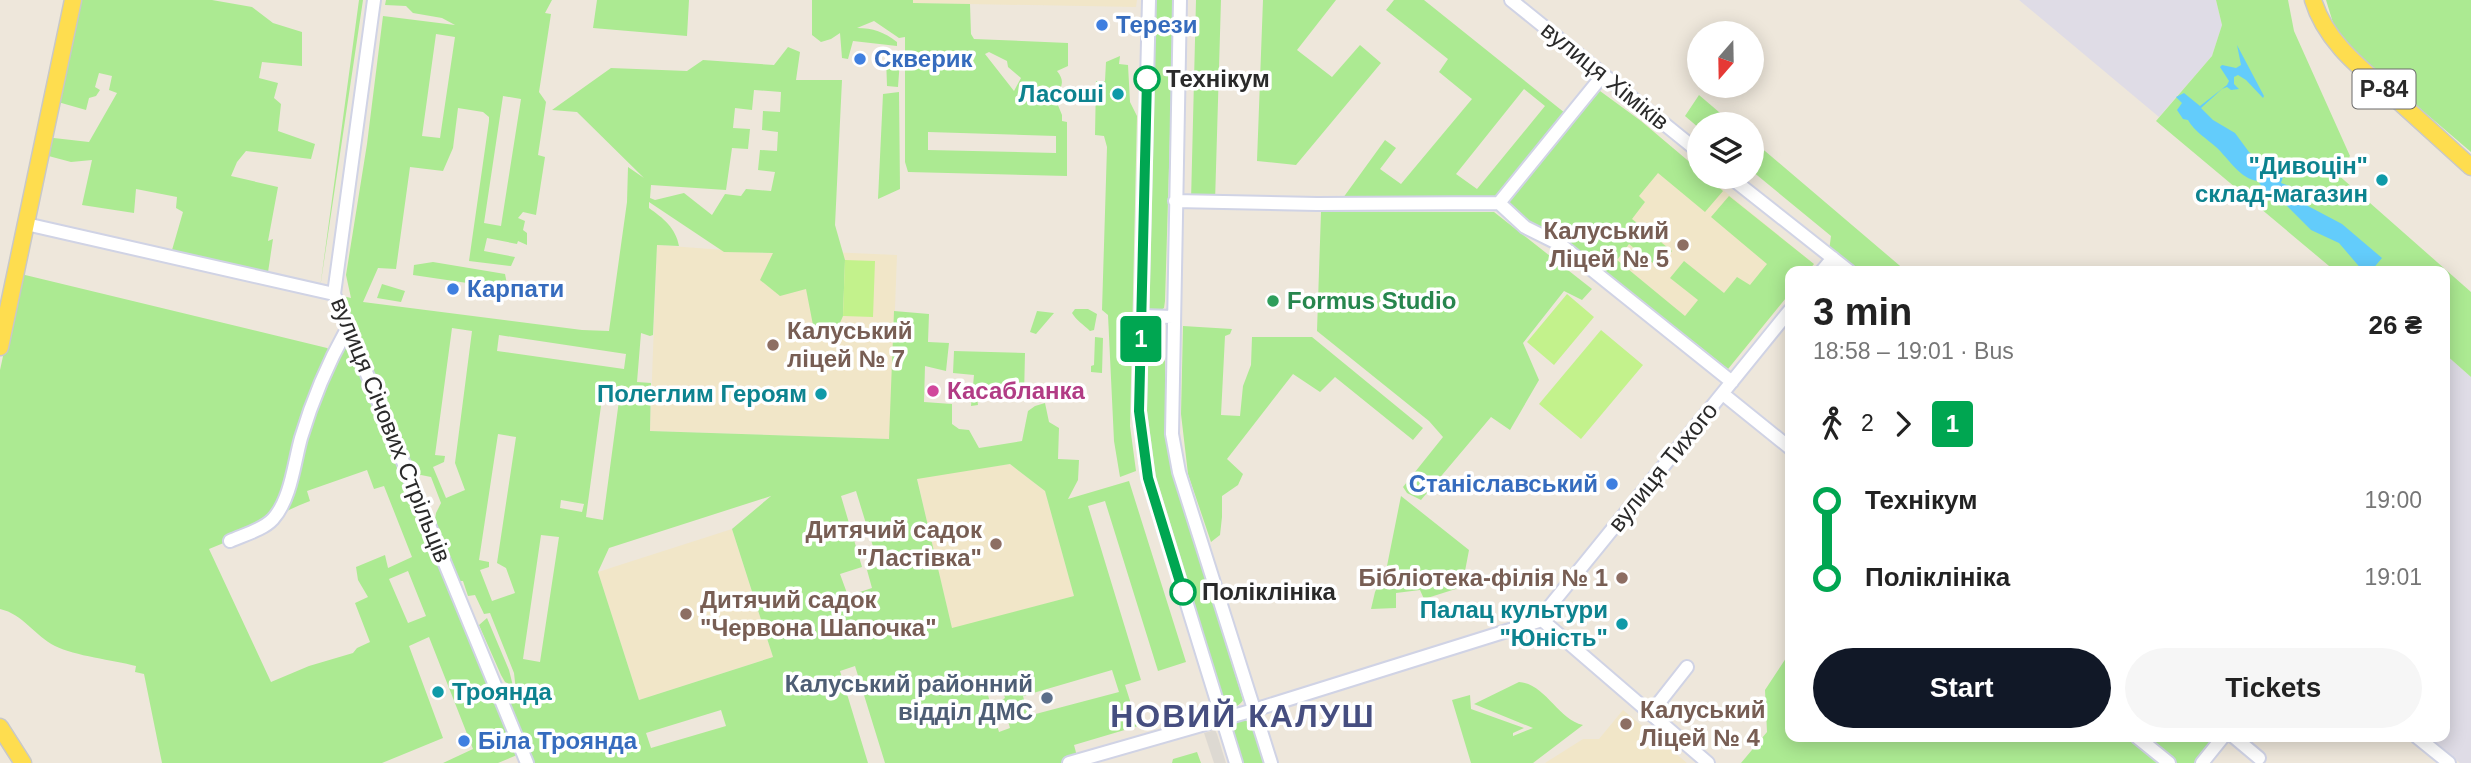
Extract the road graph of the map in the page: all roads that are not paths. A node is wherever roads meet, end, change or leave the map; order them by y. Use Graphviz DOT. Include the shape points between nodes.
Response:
graph roads {
  1 [pos="73,0"];
  2 [pos="374,0"];
  3 [pos="1149,0"];
  4 [pos="1180,0"];
  5 [pos="1511,0"];
  6 [pos="2313,0"];
  7 [pos="1603,75"];
  8 [pos="1687,142"];
  9 [pos="2471,167"];
  10 [pos="1745,189"];
  11 [pos="1175,201"];
  12 [pos="1499,203"];
  13 [pos="26,224"];
  14 [pos="1833,258"];
  15 [pos="1826,266"];
  16 [pos="1843,266"];
  17 [pos="334,294"];
  18 [pos="1142,316"];
  19 [pos="1785,316"];
  20 [pos="1173,317"];
  21 [pos="348,329"];
  22 [pos="0,347"];
  23 [pos="1732,382"];
  24 [pos="1723,394"];
  25 [pos="1785,444"];
  26 [pos="230,541"];
  27 [pos="1542,620"];
  28 [pos="1686,667"];
  29 [pos="1254,710"];
  30 [pos="1650,714"];
  31 [pos="1221,718"];
  32 [pos="0,727"];
  33 [pos="2143,742"];
  34 [pos="2219,742"];
  35 [pos="2240,742"];
  36 [pos="2421,742"];
  37 [pos="2259,758"];
  38 [pos="2434,758"];
  39 [pos="23,763"];
  40 [pos="527,763"];
  41 [pos="1069,763"];
  42 [pos="1236,763"];
  43 [pos="1271,763"];
  44 [pos="1708,763"];
  45 [pos="2169,763"];
  46 [pos="2202,763"];
  47 [pos="2449,763"];
  1 -- 13 [label="main road"];
  2 -- 17 [label="street, вулиця Січових Стрільців"];
  3 -- 18 [label="street"];
  4 -- 11 [label="street"];
  5 -- 7 [label="street, вулиця Хіміків"];
  6 -- 9 [label="main road, Р-84" via="2329,34 2350,58"];
  7 -- 8 [label="street, вулиця Хіміків"];
  7 -- 12 [label="street"];
  10 -- 14 [label="street"];
  11 -- 12 [label="street"];
  11 -- 20 [label="street"];
  12 -- 23 [label="street" via="1525,227 1561,244"];
  13 -- 17 [label="street"];
  13 -- 22 [label="main road"];
  14 -- 15 [label="street"];
  14 -- 16 [label="street"];
  17 -- 21 [label="street, вулиця Січових Стрільців"];
  18 -- 20 [label="street"];
  18 -- 31 [label="street" via="1139,411 1148,478"];
  19 -- 23 [label="street, вулиця Тихого"];
  20 -- 29 [label="street" via="1171,422 1179,472"];
  21 -- 26 [label="street" via="333,354 276,516"];
  21 -- 40 [label="street, вулиця Січових Стрільців"];
  23 -- 24 [label="street, вулиця Тихого"];
  24 -- 25 [label="street"];
  24 -- 27 [label="street, вулиця Тихого"];
  27 -- 29 [label="street"];
  27 -- 30 [label="street"];
  28 -- 30 [label="street"];
  29 -- 31 [label="street"];
  29 -- 43 [label="street"];
  30 -- 44 [label="street"];
  31 -- 41 [label="street"];
  31 -- 42 [label="street"];
  32 -- 39 [label="main road"];
  33 -- 45 [label="street"];
  34 -- 46 [label="street"];
  35 -- 37 [label="street"];
  36 -- 38 [label="street"];
  38 -- 47 [label="street"];
}
